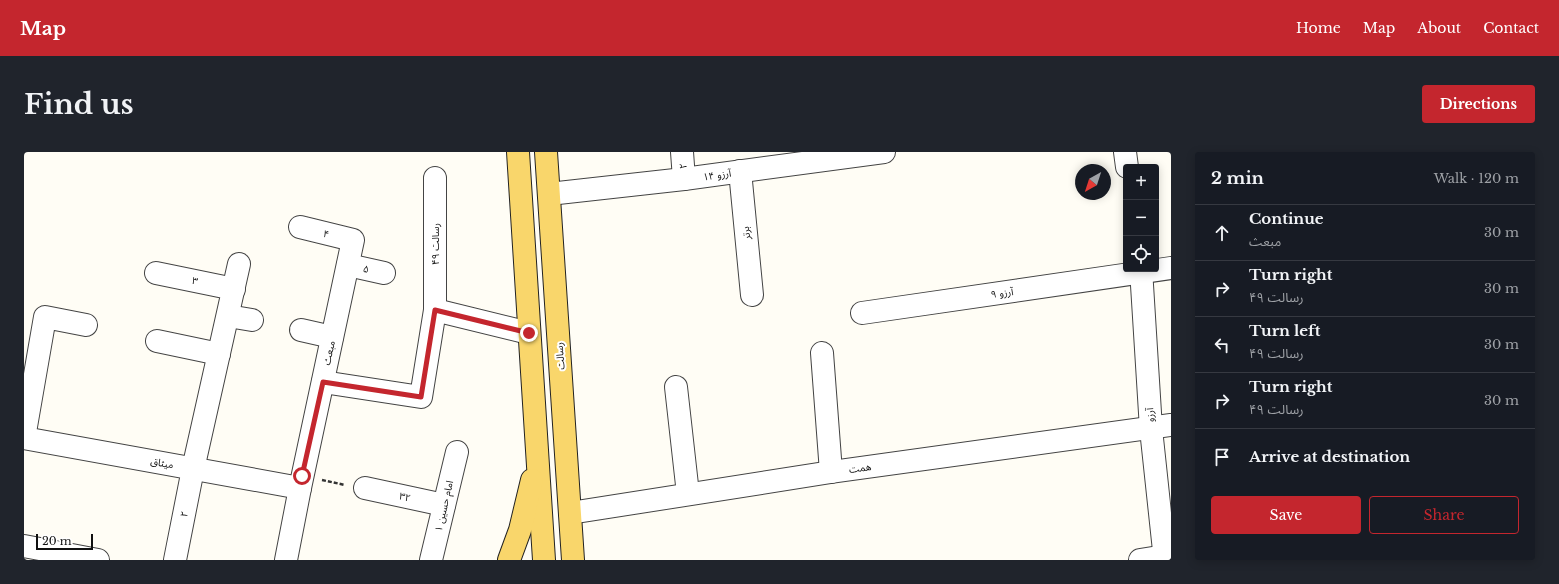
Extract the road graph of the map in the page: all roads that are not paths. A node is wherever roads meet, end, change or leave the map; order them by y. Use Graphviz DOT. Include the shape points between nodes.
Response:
graph roads {
  1 [pos="518,152"];
  2 [pos="546,152"];
  3 [pos="682,152"];
  4 [pos="884,152"];
  5 [pos="1125,152"];
  6 [pos="836,155"];
  7 [pos="770,160"];
  8 [pos="1127,164"];
  9 [pos="740,171"];
  10 [pos="435,178"];
  11 [pos="684,180"];
  12 [pos="549,194"];
  13 [pos="300,227"];
  14 [pos="353,240"];
  15 [pos="239,264"];
  16 [pos="348,265"];
  17 [pos="1171,268"];
  18 [pos="1159,269"];
  19 [pos="1134,272"];
  20 [pos="1141,272"];
  21 [pos="156,273"];
  22 [pos="384,273"];
  23 [pos="234,289"];
  24 [pos="752,295"];
  25 [pos="435,310"];
  26 [pos="862,313"];
  27 [pos="228,316"];
  28 [pos="252,320"];
  29 [pos="86,326"];
  30 [pos="301,330"];
  31 [pos="529,333"];
  32 [pos="332,337"];
  33 [pos="157,341"];
  34 [pos="822,353"];
  35 [pos="219,354"];
  36 [pos="323,382"];
  37 [pos="676,387"];
  38 [pos="1161,427"];
  39 [pos="24,438"];
  40 [pos="457,452"];
  41 [pos="537,460"];
  42 [pos="192,468"];
  43 [pos="831,472"];
  44 [pos="301,482"];
  45 [pos="365,488"];
  46 [pos="688,494"];
  47 [pos="444,505"];
  48 [pos="570,513"];
  49 [pos="24,546"];
  50 [pos="1167,557"];
  51 [pos="98,560"];
  52 [pos="175,560"];
  53 [pos="286,560"];
  54 [pos="431,560"];
  55 [pos="509,560"];
  56 [pos="544,560"];
  57 [pos="573,560"];
  58 [pos="1140,560"];
  1 -- 31 [label="main road"];
  2 -- 12 [label="main road, رسالت"];
  3 -- 11 [label="street, ۲"];
  4 -- 6 [label="street, ۱۴ آرزو"];
  5 -- 8 [label="street"];
  6 -- 7 [label="street, ۱۴ آرزو"];
  7 -- 9 [label="street, ۱۴ آرزو"];
  9 -- 11 [label="street, ۱۴ آرزو"];
  9 -- 24 [label="street, برتر"];
  10 -- 25 [label="street, رسالت ۴۹"];
  11 -- 12 [label="street, ۱۴ آرزو"];
  12 -- 48 [label="main road, رسالت"];
  13 -- 14 [label="street, ۴"];
  14 -- 16 [label="street, مبعث"];
  15 -- 23 [label="street, ۲"];
  16 -- 22 [label="street, ۵"];
  16 -- 32 [label="street, مبعث"];
  17 -- 18 [label="street, ۹ آرزو"];
  19 -- 26 [label="street, ۹ آرزو"];
  20 -- 38 [label="street, آرزو"];
  21 -- 23 [label="street, ۳"];
  23 -- 27 [label="street, ۲"];
  25 -- 31 [label="street"];
  25 -- 36 [label="street, رسالت ۴۹" via="421,397"];
  27 -- 28 [label="street"];
  27 -- 35 [label="street, ۲"];
  29 -- 39 [label="street" via="45,317"];
  30 -- 32 [label="street"];
  31 -- 41 [label="main road"];
  32 -- 36 [label="street, مبعث"];
  33 -- 35 [label="street"];
  34 -- 43 [label="street"];
  35 -- 42 [label="street, ۲"];
  36 -- 44 [label="street, مبعث"];
  37 -- 46 [label="street"];
  38 -- 43 [label="street, همت"];
  38 -- 50 [label="street, آرزو"];
  39 -- 42 [label="street, میثاق"];
  40 -- 47 [label="street, امام حسین ۱"];
  41 -- 55 [label="main road" via="520,530"];
  41 -- 56 [label="main road"];
  42 -- 44 [label="street, میثاق"];
  42 -- 52 [label="street, ۲"];
  43 -- 46 [label="street, همت"];
  44 -- 53 [label="street, مبعث"];
  45 -- 47 [label="street, ۳۲"];
  46 -- 48 [label="street, همت"];
  47 -- 54 [label="street, امام حسین ۱"];
  48 -- 57 [label="main road, رسالت"];
  49 -- 51 [label="street"];
  50 -- 58 [label="street"];
}
